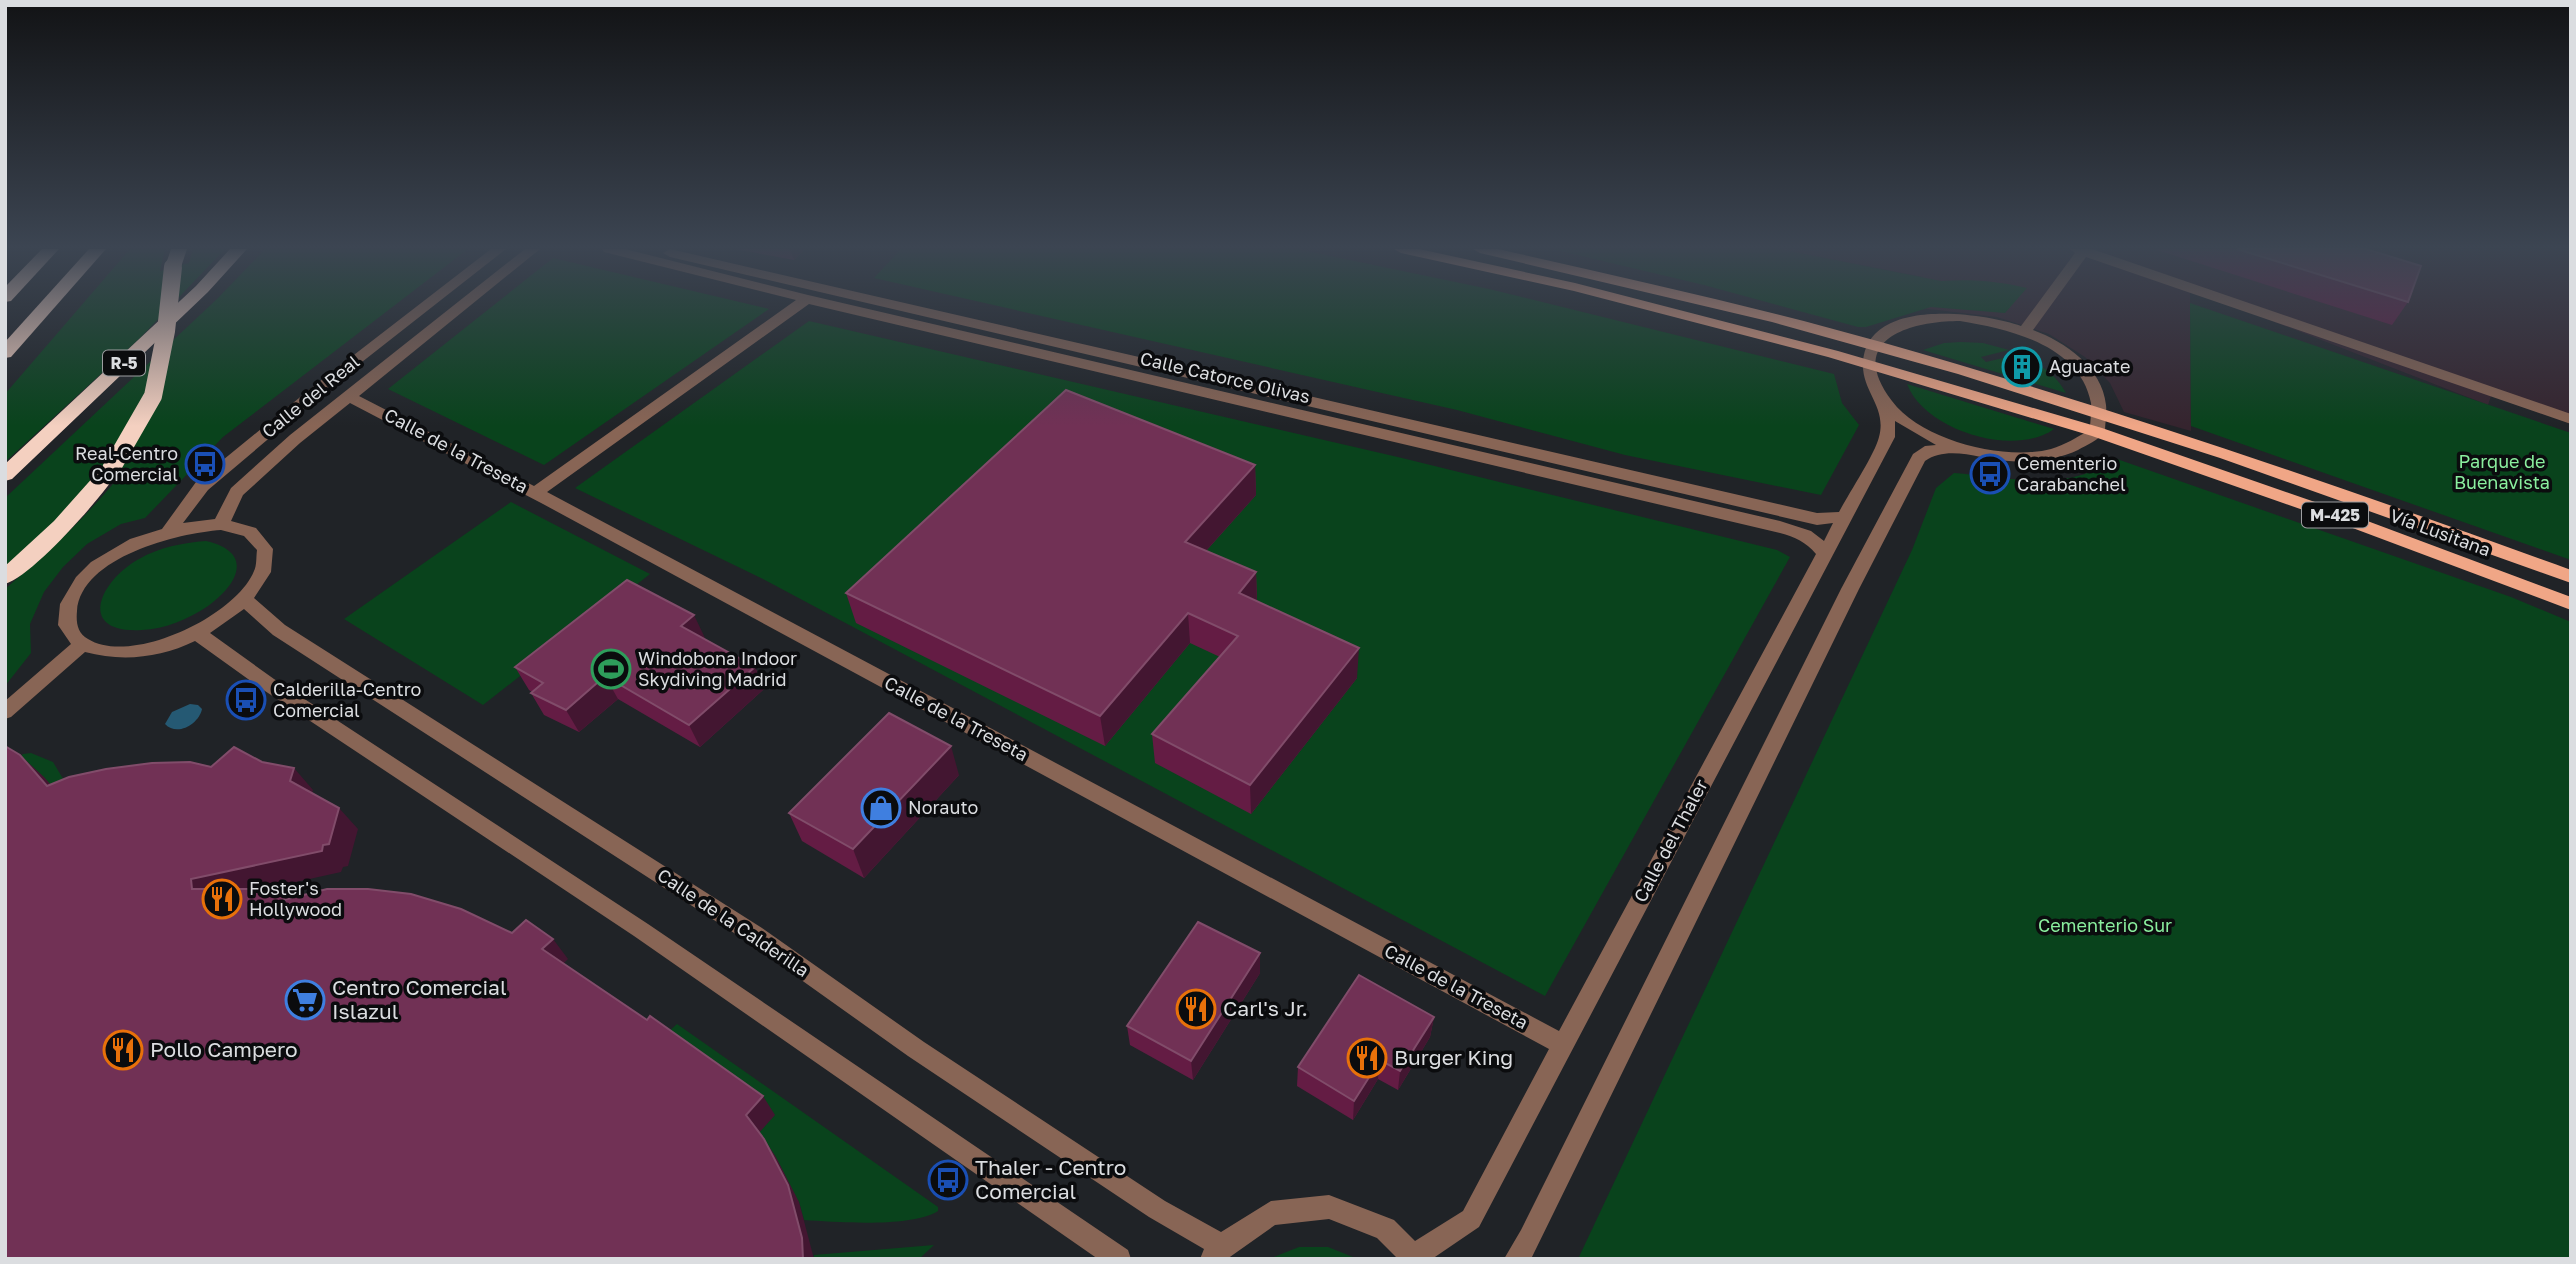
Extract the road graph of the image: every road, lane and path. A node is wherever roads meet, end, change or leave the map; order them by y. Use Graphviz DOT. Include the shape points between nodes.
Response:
graph roads {
  1 [pos="45,308"];
  2 [pos="168,308"];
  3 [pos="182,308"];
  4 [pos="423,308"];
  5 [pos="459,308"];
  6 [pos="794,308"];
  7 [pos="845,308"];
  8 [pos="907,308"];
  9 [pos="1653,308"];
  10 [pos="1731,308"];
  11 [pos="2041,308"];
  12 [pos="2250,308"];
  13 [pos="2025,331"];
  14 [pos="1874,345"];
  15 [pos="5,353"];
  16 [pos="1868,366"];
  17 [pos="348,396"];
  18 [pos="1884,400"];
  19 [pos="2101,414"];
  20 [pos="2571,419"];
  21 [pos="2097,432"];
  22 [pos="1964,448"];
  23 [pos="5,475"];
  24 [pos="535,493"];
  25 [pos="1844,517"];
  26 [pos="220,524"];
  27 [pos="169,530"];
  28 [pos="1824,553"];
  29 [pos="5,577"];
  30 [pos="2571,577"];
  31 [pos="245,600"];
  32 [pos="2571,604"];
  33 [pos="197,633"];
  34 [pos="82,644"];
  35 [pos="5,712"];
  36 [pos="1563,1045"];
  37 [pos="1217,1252"];
  38 [pos="1414,1258"];
  39 [pos="1119,1259"];
  40 [pos="1516,1259"];
  1 -- 15 [label="highway"];
  2 -- 29 [label="highway, bridge" via="153,396 111,469 32,556"];
  3 -- 23 [label="highway, R-5"];
  4 -- 27 [label="street, Calle del Real" via="202,486"];
  5 -- 17 [label="street, Calle del Real"];
  6 -- 24 [label="street"];
  7 -- 28 [label="street, Calle Catorce Olivas" via="1780,527 1806,534"];
  8 -- 25 [label="street, Calle Catorce Olivas" via="1817,519"];
  9 -- 16 [label="main road, M-425"];
  10 -- 14 [label="main road, M-425"];
  11 -- 13 [label="street"];
  12 -- 20 [label="street"];
  13 -- 14 [label="street" via="1994,321 1927,318 1900,325"];
  13 -- 19 [label="street" via="2059,348 2085,370 2098,393"];
  14 -- 16 [label="street"];
  14 -- 19 [label="main road, M-425"];
  16 -- 18 [label="street"];
  16 -- 21 [label="main road, M-425"];
  17 -- 24 [label="street, Calle de la Treseta"];
  17 -- 26 [label="street, Calle del Real" via="237,492"];
  18 -- 22 [label="street" via="1916,429"];
  18 -- 25 [label="street, Calle del Thaler" via="1887,437"];
  19 -- 21 [label="street"];
  19 -- 30 [label="main road, Vía Lusitana / M-425"];
  21 -- 22 [label="street" via="2045,455 2010,456"];
  21 -- 32 [label="main road, Vía Lusitana / M-425"];
  22 -- 40 [label="street" via="1930,450 1919,458 1530,1239"];
  24 -- 36 [label="street, Calle de la Treseta"];
  25 -- 28 [label="street, Calle del Thaler"];
  26 -- 27 [label="street"];
  26 -- 31 [label="street" via="250,532 265,549 263,573"];
  27 -- 34 [label="street" via="127,547 92,571 70,599 66,625"];
  28 -- 36 [label="street, Calle del Thaler"];
  31 -- 33 [label="street"];
  31 -- 37 [label="street, Calle de la Calderilla" via="279,630 755,935"];
  33 -- 34 [label="street" via="154,648 126,651"];
  33 -- 39 [label="street" via="629,922"];
  34 -- 35 [label="street"];
  36 -- 38 [label="street, Calle del Thaler" via="1471,1219"];
  37 -- 38 [label="street" via="1271,1213 1329,1207 1385,1229"];
}
